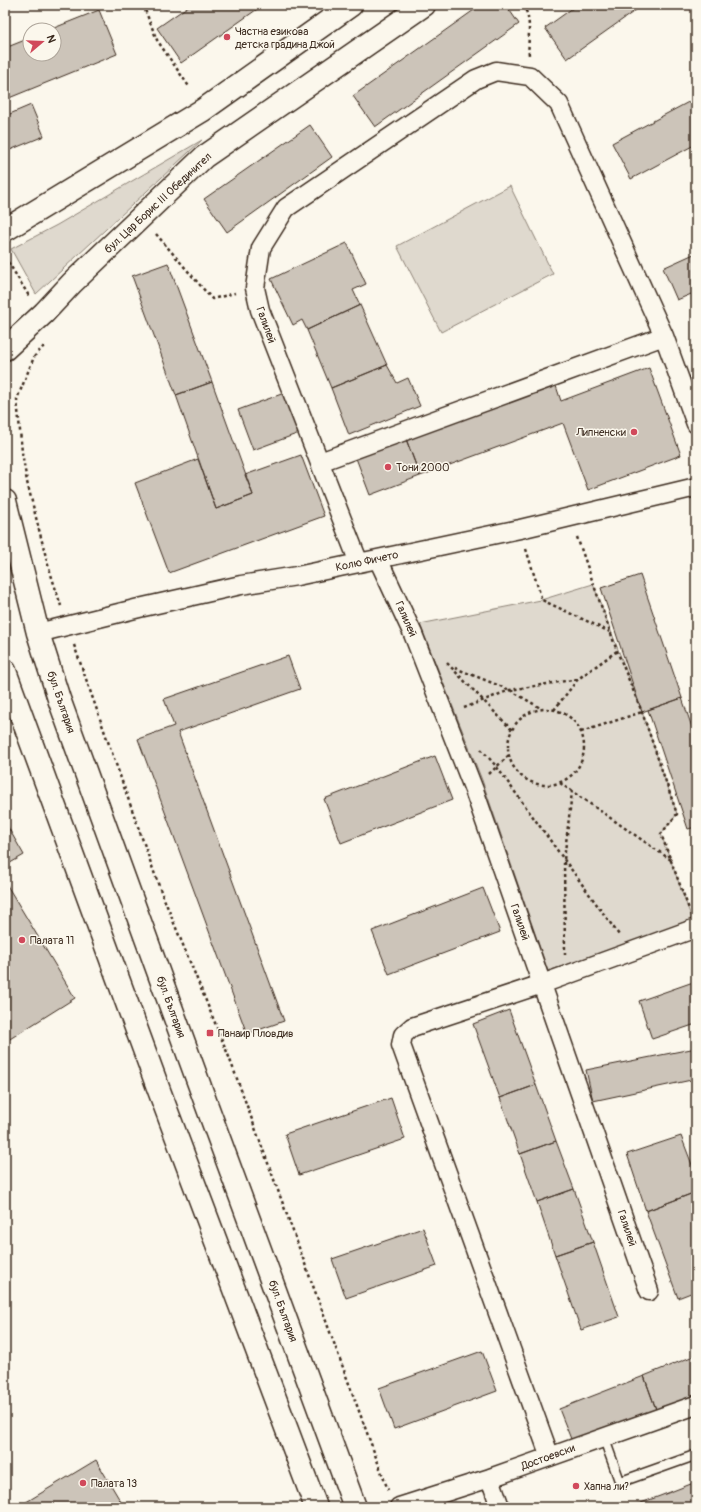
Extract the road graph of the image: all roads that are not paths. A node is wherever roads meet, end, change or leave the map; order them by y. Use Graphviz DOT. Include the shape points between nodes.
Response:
graph roads {
  1 [pos="351,5"];
  2 [pos="424,5"];
  3 [pos="5,230"];
  4 [pos="664,336"];
  5 [pos="5,349"];
  6 [pos="696,424"];
  7 [pos="320,462"];
  8 [pos="696,487"];
  9 [pos="5,501"];
  10 [pos="378,559"];
  11 [pos="359,563"];
  12 [pos="38,633"];
  13 [pos="5,671"];
  14 [pos="693,920"];
  15 [pos="542,984"];
  16 [pos="649,1291"];
  17 [pos="696,1405"];
  18 [pos="604,1438"];
  19 [pos="696,1455"];
  20 [pos="550,1457"];
  21 [pos="490,1478"];
  22 [pos="316,1507"];
  23 [pos="355,1507"];
  24 [pos="399,1507"];
  25 [pos="500,1507"];
  1 -- 3 [label="main road" via="203,110"];
  2 -- 5 [label="main road, бул. Цар Борис III Обединител" via="204,158"];
  4 -- 6 [label="street"];
  4 -- 7 [label="street"];
  4 -- 7 [label="street, Галилей" via="559,104 530,76 496,71 476,79 286,208 261,248 255,288 260,310"];
  7 -- 11 [label="street, Галилей"];
  8 -- 10 [label="street, Колю Фичето" via="570,518"];
  9 -- 12 [label="main road, бул. България"];
  10 -- 11 [label="street, Колю Фичето"];
  10 -- 15 [label="street, Галилей" via="413,634 474,790"];
  11 -- 12 [label="street, Колю Фичето" via="241,585"];
  12 -- 23 [label="main road, бул. България" via="59,699"];
  13 -- 22 [label="main road"];
  14 -- 15 [label="street" via="631,951"];
  15 -- 16 [label="street, Галилей"];
  15 -- 20 [label="street" via="412,1027 403,1035 401,1045"];
  17 -- 18 [label="street, Достоевски"];
  18 -- 19 [label="lane" via="620,1482"];
  18 -- 20 [label="street, Достоевски"];
  20 -- 21 [label="street, Достоевски"];
  21 -- 24 [label="street, Достоевски"];
  21 -- 25 [label="street"];
}
